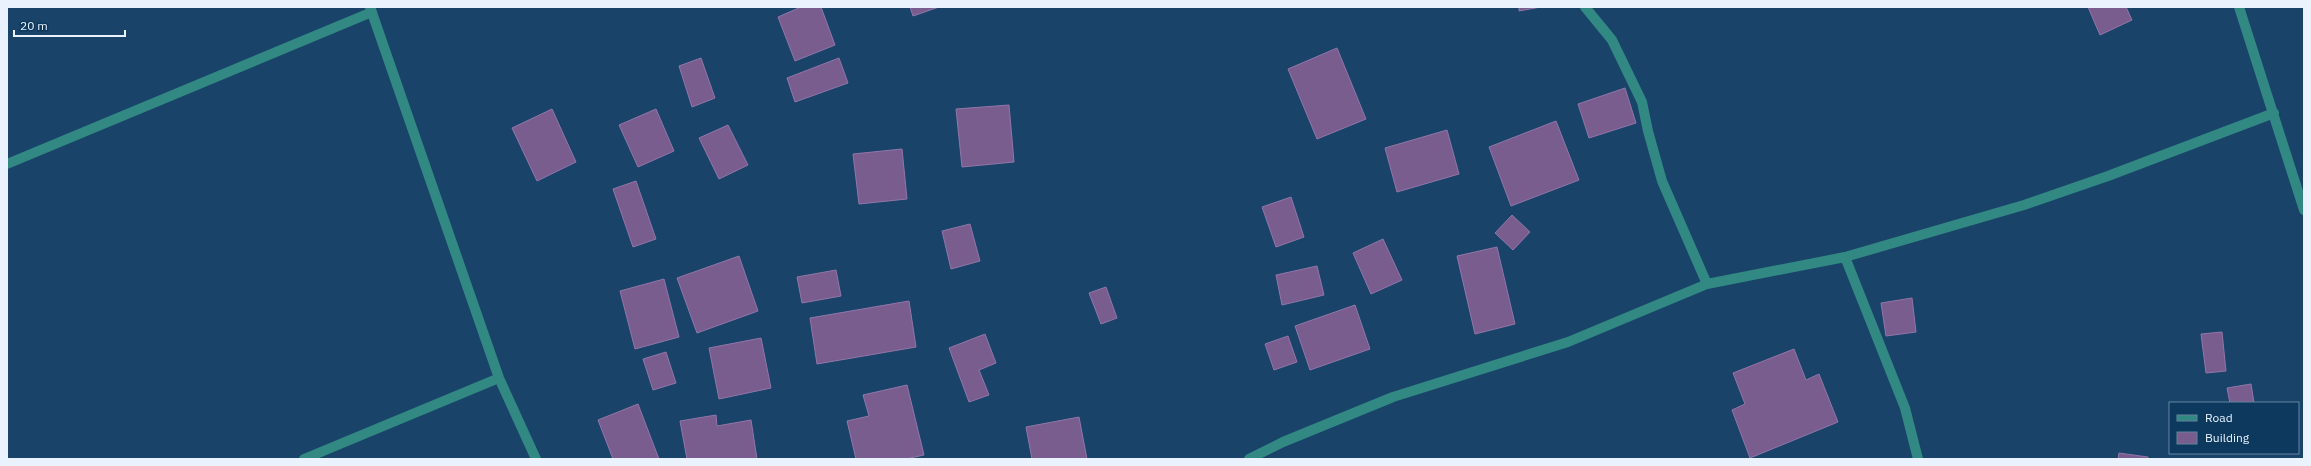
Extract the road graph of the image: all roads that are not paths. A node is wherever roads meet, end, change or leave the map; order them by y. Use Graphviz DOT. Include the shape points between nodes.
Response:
graph roads {
  1 [pos="1585,7"];
  2 [pos="2239,7"];
  3 [pos="371,9"];
  4 [pos="2274,113"];
  5 [pos="7,164"];
  6 [pos="2304,210"];
  7 [pos="1845,257"];
  8 [pos="1707,284"];
  9 [pos="499,378"];
  10 [pos="304,459"];
  11 [pos="536,459"];
  12 [pos="1249,459"];
  13 [pos="1918,459"];
  1 -- 8 [label="street" via="1612,40 1642,102 1662,181"];
  2 -- 4 [label="street"];
  3 -- 5 [label="street"];
  3 -- 9 [label="street"];
  4 -- 6 [label="street"];
  4 -- 7 [label="street" via="2108,176 2031,202"];
  7 -- 8 [label="street"];
  7 -- 13 [label="street" via="1905,408"];
  8 -- 12 [label="street" via="1568,342 1393,398 1283,442"];
  9 -- 10 [label="street"];
  9 -- 11 [label="street"];
}
